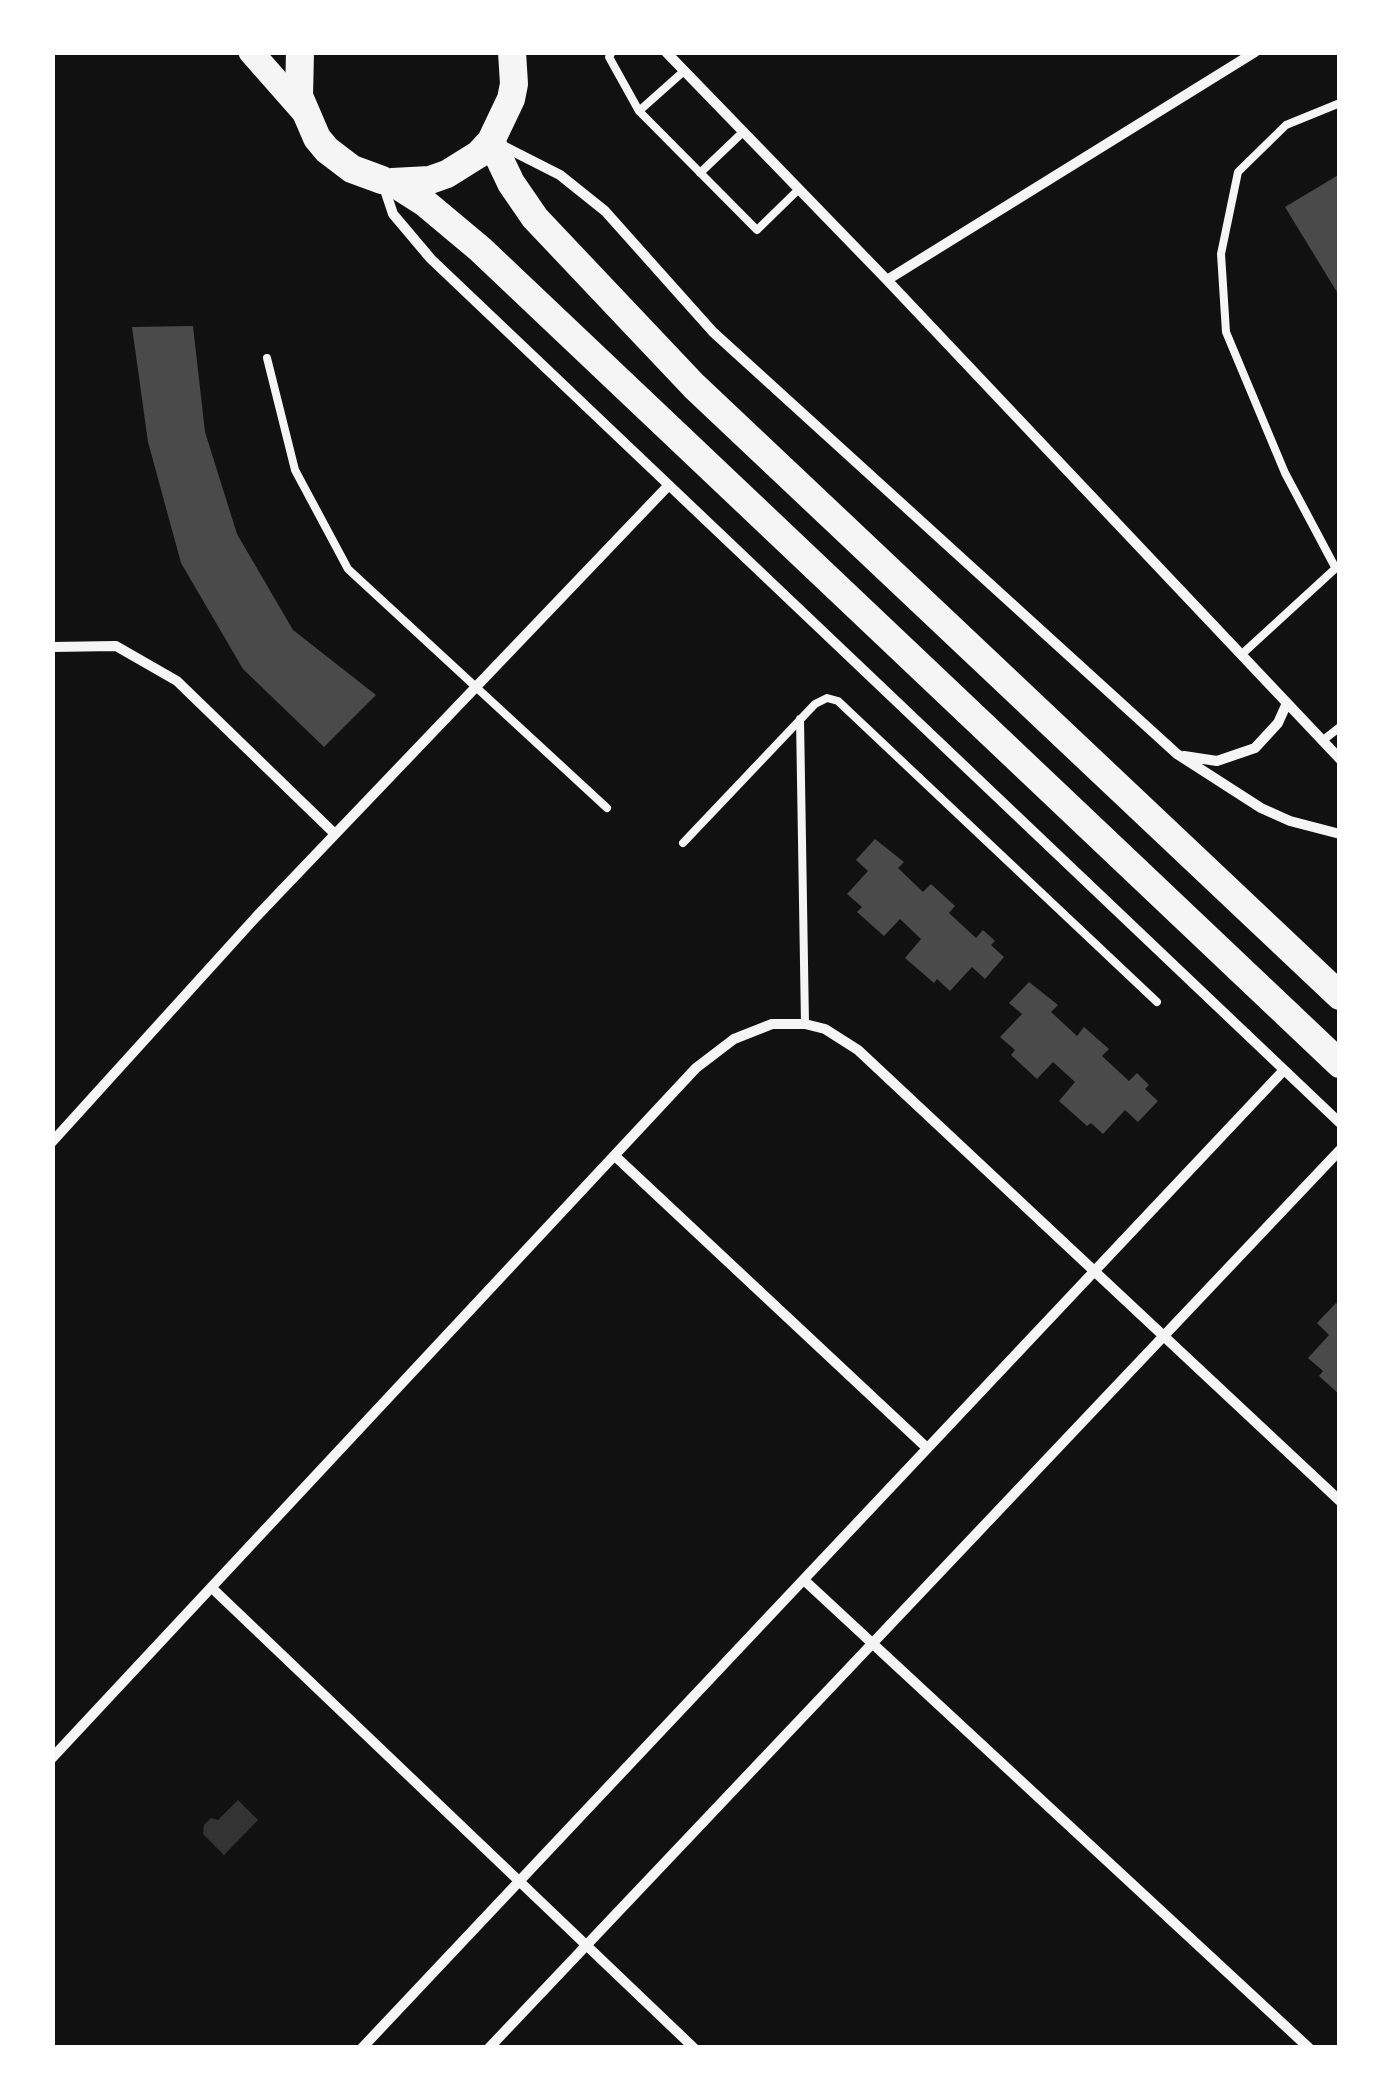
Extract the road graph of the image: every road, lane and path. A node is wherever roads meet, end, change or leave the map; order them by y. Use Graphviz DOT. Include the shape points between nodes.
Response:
graph roads {
  1 [pos="250,52"];
  2 [pos="300,52"];
  3 [pos="512,52"];
  4 [pos="612,52"];
  5 [pos="666,52"];
  6 [pos="1256,52"];
  7 [pos="684,70"];
  8 [pos="1340,104"];
  9 [pos="303,111"];
  10 [pos="639,111"];
  11 [pos="743,132"];
  12 [pos="492,140"];
  13 [pos="700,173"];
  14 [pos="387,181"];
  15 [pos="799,189"];
  16 [pos="887,280"];
  17 [pos="267,358"];
  18 [pos="668,486"];
  19 [pos="1337,567"];
  20 [pos="52,647"];
  21 [pos="1241,655"];
  22 [pos="474,687"];
  23 [pos="1287,704"];
  24 [pos="800,718"];
  25 [pos="1340,727"];
  26 [pos="1322,740"];
  27 [pos="1177,754"];
  28 [pos="1340,758"];
  29 [pos="606,808"];
  30 [pos="334,834"];
  31 [pos="1340,834"];
  32 [pos="683,843"];
  33 [pos="1340,996"];
  34 [pos="1158,1002"];
  35 [pos="805,1024"];
  36 [pos="1340,1064"];
  37 [pos="1284,1070"];
  38 [pos="1340,1123"];
  39 [pos="52,1142"];
  40 [pos="1340,1150"];
  41 [pos="615,1156"];
  42 [pos="1095,1271"];
  43 [pos="1164,1336"];
  44 [pos="927,1448"];
  45 [pos="1340,1501"];
  46 [pos="804,1580"];
  47 [pos="214,1589"];
  48 [pos="873,1644"];
  49 [pos="52,1758"];
  50 [pos="520,1881"];
  51 [pos="586,1944"];
  52 [pos="362,2048"];
  53 [pos="489,2048"];
  54 [pos="694,2048"];
  55 [pos="1309,2048"];
  1 -- 9 [label="main road"];
  2 -- 9 [label="highway"];
  3 -- 12 [label="highway" via="511,99"];
  4 -- 10 [label="lane"];
  5 -- 7 [label="street"];
  6 -- 16 [label="street"];
  7 -- 10 [label="lane"];
  7 -- 11 [label="street"];
  8 -- 19 [label="lane" via="1286,125 1238,172 1221,254 1226,332 1285,473"];
  9 -- 14 [label="highway" via="327,150 352,170"];
  10 -- 13 [label="lane"];
  11 -- 13 [label="lane"];
  11 -- 15 [label="street"];
  12 -- 14 [label="highway" via="447,174"];
  12 -- 27 [label="street" via="560,174 594,201 713,332"];
  12 -- 33 [label="highway" via="535,218 694,386"];
  13 -- 15 [label="lane" via="757,230"];
  14 -- 18 [label="street" via="393,214 417,245"];
  14 -- 36 [label="highway" via="480,248"];
  15 -- 16 [label="street"];
  16 -- 21 [label="street"];
  17 -- 22 [label="lane" via="295,470 348,569"];
  18 -- 22 [label="street"];
  18 -- 37 [label="street"];
  19 -- 21 [label="lane"];
  20 -- 30 [label="street" via="116,646 178,682"];
  21 -- 23 [label="street"];
  22 -- 29 [label="lane"];
  22 -- 30 [label="street"];
  23 -- 26 [label="street"];
  23 -- 27 [label="street" via="1269,736 1237,756 1216,761"];
  24 -- 32 [label="lane"];
  24 -- 34 [label="lane" via="827,698 838,701"];
  24 -- 35 [label="lane"];
  25 -- 26 [label="lane"];
  26 -- 28 [label="street"];
  27 -- 31 [label="street" via="1261,808"];
  30 -- 39 [label="street"];
  35 -- 41 [label="street" via="772,1024 713,1052"];
  35 -- 42 [label="street" via="858,1050"];
  37 -- 38 [label="street"];
  37 -- 42 [label="street"];
  40 -- 43 [label="street"];
  41 -- 44 [label="street"];
  41 -- 47 [label="street"];
  42 -- 43 [label="street"];
  42 -- 44 [label="street"];
  43 -- 45 [label="street"];
  43 -- 48 [label="street"];
  44 -- 46 [label="street"];
  46 -- 48 [label="street"];
  46 -- 50 [label="street"];
  47 -- 49 [label="street"];
  47 -- 50 [label="street"];
  48 -- 51 [label="street"];
  48 -- 55 [label="street"];
  50 -- 51 [label="street"];
  50 -- 52 [label="street"];
  51 -- 53 [label="street"];
  51 -- 54 [label="street"];
}
